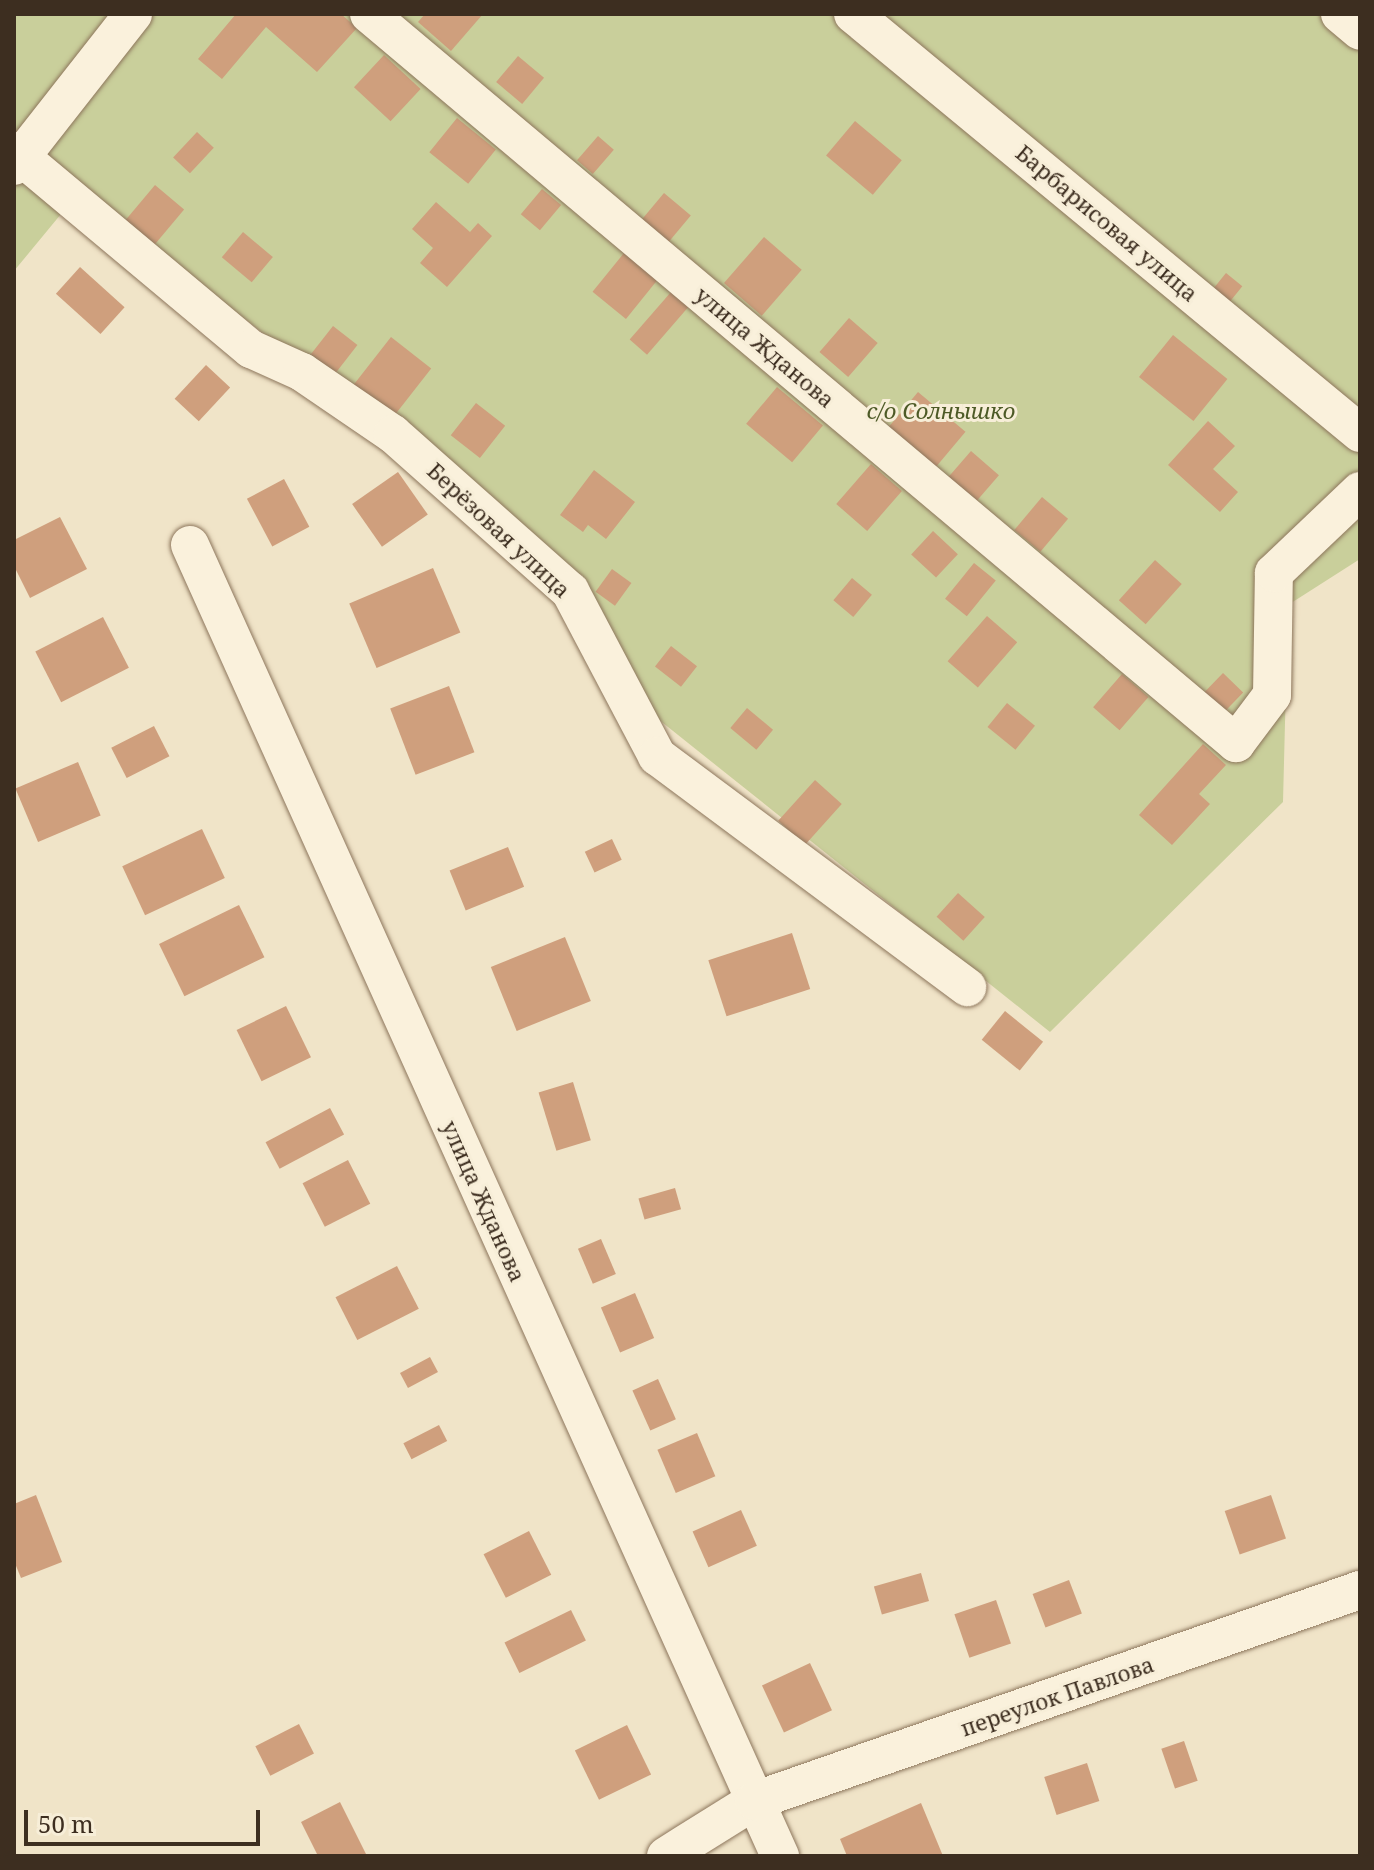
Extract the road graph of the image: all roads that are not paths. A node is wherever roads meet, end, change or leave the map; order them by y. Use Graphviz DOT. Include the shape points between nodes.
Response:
graph roads {
  1 [pos="133,14"];
  2 [pos="369,14"];
  3 [pos="853,14"];
  4 [pos="1340,14"];
  5 [pos="1360,31"];
  6 [pos="16,159"];
  7 [pos="1360,433"];
  8 [pos="1360,491"];
  9 [pos="190,545"];
  10 [pos="967,987"];
  11 [pos="1360,1590"];
  12 [pos="754,1801"];
  13 [pos="666,1856"];
  14 [pos="780,1856"];
  1 -- 6 [label="street"];
  2 -- 8 [label="street, улица Жданова" via="1236,743 1272,695 1274,573"];
  3 -- 7 [label="street, Барбарисовая улица"];
  4 -- 5 [label="street"];
  6 -- 10 [label="street, Берёзовая улица" via="251,349 302,372 393,434 570,591 657,756"];
  9 -- 12 [label="street, улица Жданова"];
  11 -- 12 [label="street, переулок Павлова"];
  12 -- 13 [label="street, переулок Павлова"];
  12 -- 14 [label="street, улица Жданова"];
}
